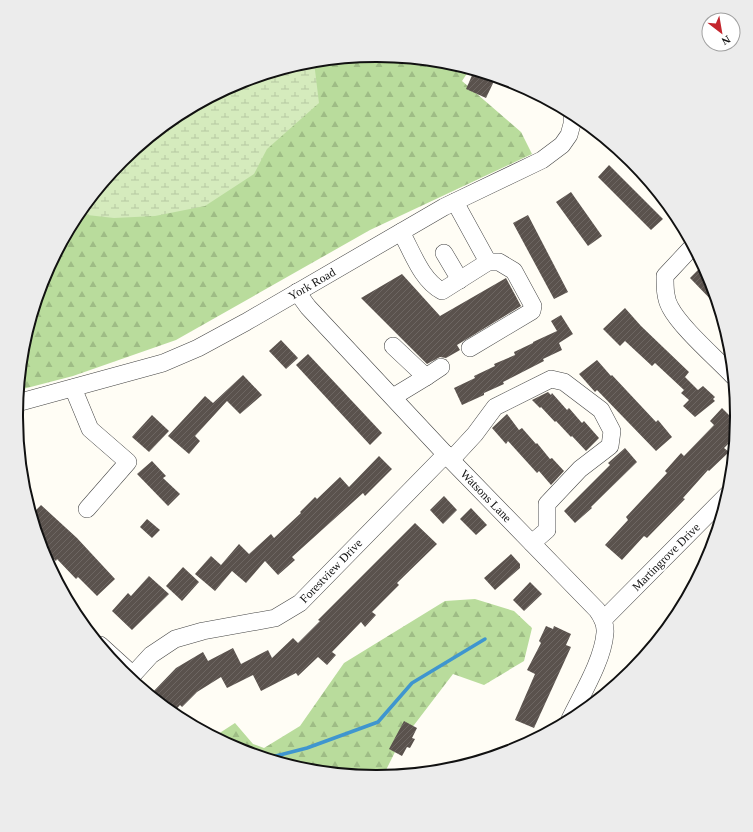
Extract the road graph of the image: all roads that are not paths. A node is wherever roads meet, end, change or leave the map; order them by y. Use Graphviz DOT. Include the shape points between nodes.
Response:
graph roads {
  1 [pos="574,123"];
  2 [pos="455,202"];
  3 [pos="401,232"];
  4 [pos="689,250"];
  5 [pos="444,253"];
  6 [pos="488,262"];
  7 [pos="460,280"];
  8 [pos="297,292"];
  9 [pos="393,346"];
  10 [pos="470,348"];
  11 [pos="441,367"];
  12 [pos="727,370"];
  13 [pos="426,377"];
  14 [pos="73,388"];
  15 [pos="393,397"];
  16 [pos="24,400"];
  17 [pos="448,457"];
  18 [pos="719,503"];
  19 [pos="87,509"];
  20 [pos="532,543"];
  21 [pos="603,620"];
  22 [pos="134,673"];
  23 [pos="575,709"];
  1 -- 2 [label="street, York Road" via="565,140 553,153"];
  2 -- 3 [label="street, York Road"];
  2 -- 6 [label="street"];
  3 -- 7 [label="street" via="423,273 438,289 442,291"];
  3 -- 8 [label="street, York Road"];
  4 -- 12 [label="street" via="665,276 665,291 670,307"];
  5 -- 7 [label="street"];
  6 -- 7 [label="street"];
  6 -- 10 [label="street" via="500,262 514,271 534,306 532,312"];
  8 -- 14 [label="street, York Road" via="219,337 163,364"];
  8 -- 15 [label="street, Watsons Lane" via="308,307"];
  9 -- 13 [label="street"];
  11 -- 13 [label="street"];
  13 -- 15 [label="street"];
  14 -- 16 [label="street, York Road"];
  14 -- 19 [label="street" via="90,429 128,462"];
  15 -- 17 [label="street, Watsons Lane"];
  17 -- 20 [label="street, Watsons Lane"];
  17 -- 20 [label="street, Forestview Drive" via="475,434 495,406 551,379 564,382 601,410 612,431 610,446 580,469 547,504 547,530"];
  17 -- 22 [label="street, Forestview Drive" via="300,603 275,618 203,631 175,639 151,655"];
  18 -- 21 [label="street, Martingrove Drive"];
  20 -- 21 [label="street, Watsons Lane" via="597,610"];
  21 -- 23 [label="street" via="605,632 601,650"];
}
